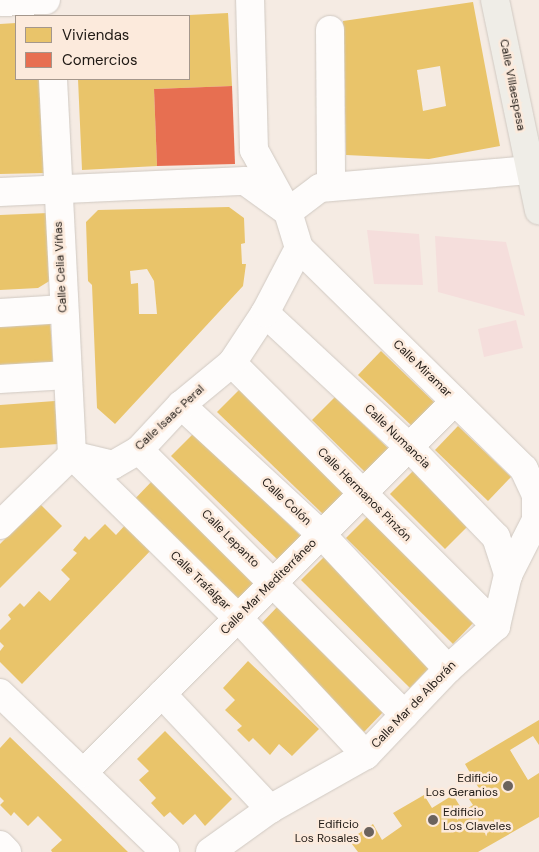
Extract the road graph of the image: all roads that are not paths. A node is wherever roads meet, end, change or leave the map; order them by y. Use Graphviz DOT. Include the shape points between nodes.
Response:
graph roads {
  1 [pos="46,0"];
  2 [pos="50,0"];
  3 [pos="250,0"];
  4 [pos="495,0"];
  5 [pos="0,2"];
  6 [pos="51,15"];
  7 [pos="330,30"];
  8 [pos="53,80"];
  9 [pos="529,170"];
  10 [pos="331,186"];
  11 [pos="57,190"];
  12 [pos="0,192"];
  13 [pos="539,210"];
  14 [pos="288,212"];
  15 [pos="299,248"];
  16 [pos="64,309"];
  17 [pos="0,313"];
  18 [pos="265,313"];
  19 [pos="232,363"];
  20 [pos="68,375"];
  21 [pos="0,379"];
  22 [pos="455,401"];
  23 [pos="181,405"];
  24 [pos="409,447"];
  25 [pos="139,450"];
  26 [pos="72,455"];
  27 [pos="362,494"];
  28 [pos="0,525"];
  29 [pos="322,535"];
  30 [pos="508,575"];
  31 [pos="273,582"];
  32 [pos="239,619"];
  33 [pos="496,626"];
  34 [pos="448,669"];
  35 [pos="0,693"];
  36 [pos="162,694"];
  37 [pos="405,715"];
  38 [pos="366,755"];
  39 [pos="83,773"];
  40 [pos="270,809"];
  41 [pos="0,845"];
  42 [pos="7,852"];
  43 [pos="165,852"];
  44 [pos="210,852"];
  1 -- 5 [label="street"];
  2 -- 6 [label="street"];
  3 -- 14 [label="street" via="254,150"];
  4 -- 9 [label="street, Calle Villaespesa"];
  7 -- 10 [label="street"];
  8 -- 11 [label="street, Calle Celia Viñas"];
  9 -- 10 [label="street"];
  9 -- 13 [label="street, Calle Villaespesa"];
  10 -- 14 [label="street" via="320,188"];
  11 -- 12 [label="street"];
  11 -- 14 [label="street" via="245,181"];
  11 -- 16 [label="street, Calle Celia Viñas"];
  14 -- 15 [label="street"];
  15 -- 18 [label="street, Calle Isaac Peral"];
  15 -- 22 [label="street, Calle Miramar"];
  16 -- 17 [label="street"];
  16 -- 20 [label="street, Calle Celia Viñas"];
  18 -- 19 [label="street, Calle Isaac Peral"];
  18 -- 24 [label="street, Calle Numancia"];
  19 -- 23 [label="street, Calle Isaac Peral"];
  19 -- 27 [label="street, Calle Hermanos Pinzón"];
  20 -- 21 [label="street"];
  20 -- 26 [label="street, Calle Celia Viñas"];
  22 -- 24 [label="street, Calle Mar Mediterráneo"];
  22 -- 30 [label="street, Calle Miramar" via="524,468 536,495 536,520"];
  23 -- 25 [label="street, Calle Isaac Peral"];
  23 -- 29 [label="street, Calle Colón"];
  24 -- 27 [label="street, Calle Mar Mediterráneo"];
  24 -- 30 [label="street, Calle Numancia" via="496,536"];
  25 -- 26 [label="street, Calle Isaac Peral" via="113,465"];
  25 -- 31 [label="street, Calle Lepanto"];
  26 -- 28 [label="street"];
  26 -- 32 [label="street, Calle Trafalgar"];
  27 -- 29 [label="street, Calle Mar Mediterráneo"];
  27 -- 33 [label="street, Calle Hermanos Pinzón"];
  29 -- 31 [label="street, Calle Mar Mediterráneo"];
  29 -- 34 [label="street, Calle Colón"];
  30 -- 33 [label="street"];
  31 -- 32 [label="street, Calle Mar Mediterráneo"];
  31 -- 37 [label="street, Calle Lepanto"];
  32 -- 36 [label="street, Calle Mar Mediterráneo"];
  32 -- 38 [label="street, Calle Trafalgar"];
  33 -- 34 [label="street, Calle Mar de Alborán"];
  34 -- 37 [label="street, Calle Mar de Alborán"];
  35 -- 39 [label="street"];
  36 -- 39 [label="street, Calle Mar Mediterráneo"];
  36 -- 40 [label="street"];
  37 -- 38 [label="street, Calle Mar de Alborán"];
  38 -- 40 [label="street, Calle Mar de Alborán"];
  39 -- 43 [label="street"];
  40 -- 44 [label="street, Calle Mar de Alborán"];
  41 -- 42 [label="street"];
}
